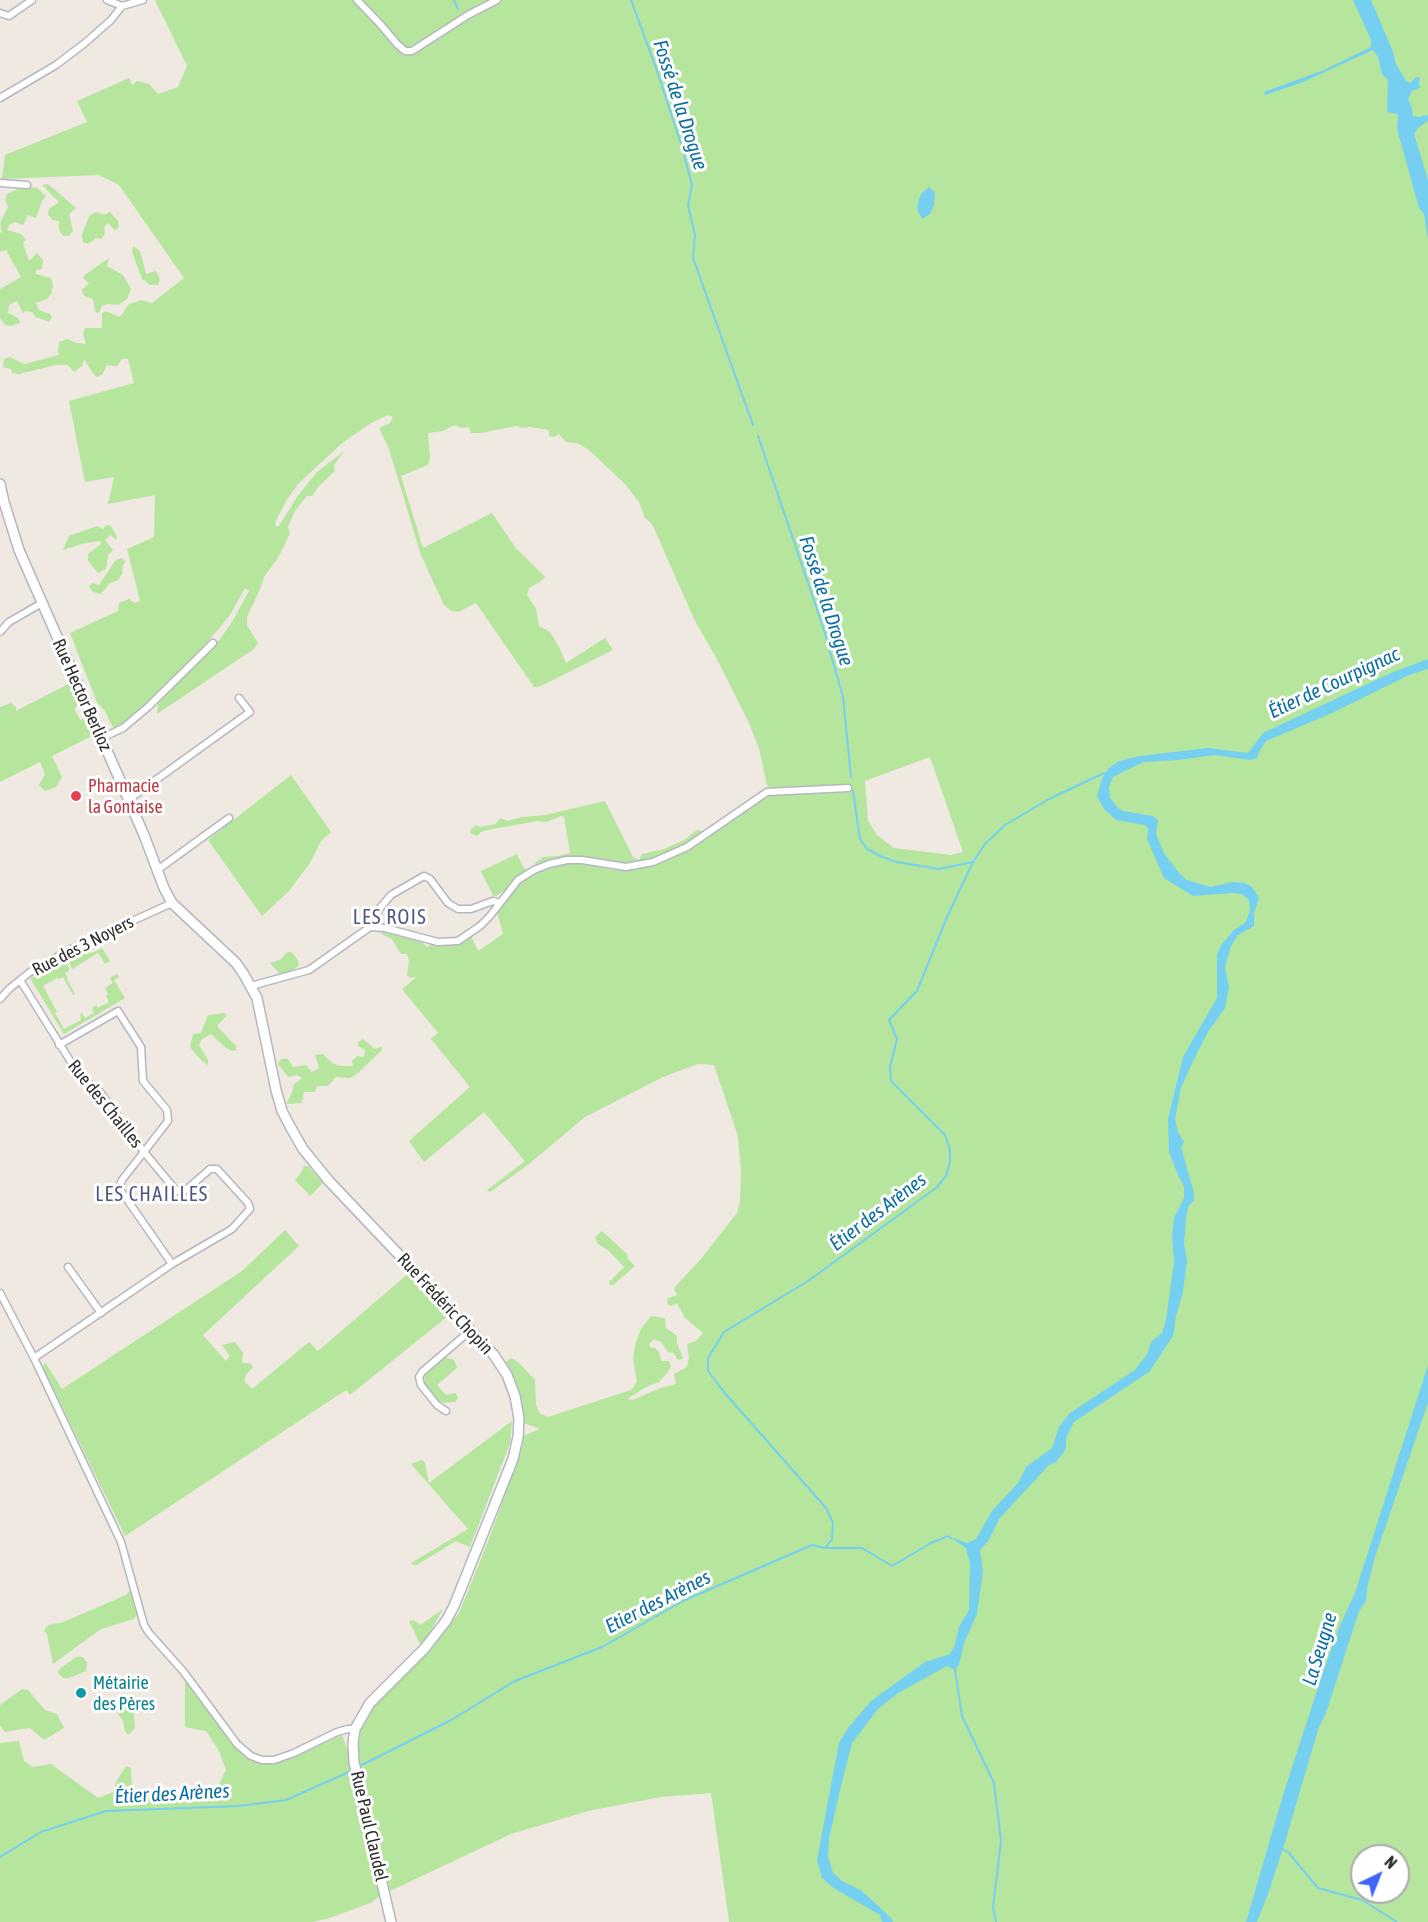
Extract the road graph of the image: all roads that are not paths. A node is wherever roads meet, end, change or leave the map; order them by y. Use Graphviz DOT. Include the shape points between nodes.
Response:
graph roads {
  1 [pos="32,0"];
  2 [pos="107,0"];
  3 [pos="143,0"];
  4 [pos="357,0"];
  5 [pos="497,0"];
  6 [pos="122,6"];
  7 [pos="0,12"];
  8 [pos="0,98"];
  9 [pos="0,183"];
  10 [pos="27,184"];
  11 [pos="0,484"];
  12 [pos="42,603"];
  13 [pos="0,632"];
  14 [pos="213,643"];
  15 [pos="239,698"];
  16 [pos="102,738"];
  17 [pos="848,788"];
  18 [pos="128,800"];
  19 [pos="229,818"];
  20 [pos="156,871"];
  21 [pos="172,903"];
  22 [pos="500,903"];
  23 [pos="370,927"];
  24 [pos="20,980"];
  25 [pos="251,986"];
  26 [pos="0,999"];
  27 [pos="59,1045"];
  28 [pos="144,1152"];
  29 [pos="172,1264"];
  30 [pos="68,1267"];
  31 [pos="0,1293"];
  32 [pos="100,1313"];
  33 [pos="471,1330"];
  34 [pos="34,1358"];
  35 [pos="446,1411"];
  36 [pos="355,1729"];
  37 [pos="391,1922"];
  1 -- 7 [label="street" via="9,16"];
  2 -- 6 [label="street"];
  3 -- 6 [label="street"];
  4 -- 5 [label="street" via="405,51 412,51"];
  6 -- 8 [label="street" via="111,20 56,65"];
  9 -- 10 [label="street"];
  11 -- 12 [label="street, Rue Hector Berlioz" via="19,550"];
  12 -- 13 [label="street" via="9,622"];
  12 -- 16 [label="street, Rue Hector Berlioz"];
  14 -- 16 [label="street" via="148,708 123,728"];
  15 -- 18 [label="street" via="250,712"];
  16 -- 18 [label="street, Rue Hector Berlioz"];
  17 -- 22 [label="street" via="767,792 687,847 654,862 626,867 582,860 549,864 525,874"];
  18 -- 20 [label="street, Rue Hector Berlioz"];
  19 -- 20 [label="street"];
  20 -- 21 [label="street, Rue Hector Berlioz"];
  21 -- 24 [label="street, Rue des 3 Noyers" via="75,947"];
  21 -- 25 [label="street, Rue Frédéric Chopin" via="236,963"];
  22 -- 23 [label="street" via="480,926 449,942"];
  22 -- 23 [label="street" via="458,909 424,876 391,895"];
  23 -- 25 [label="street" via="309,970"];
  24 -- 26 [label="street, Rue des 3 Noyers"];
  24 -- 27 [label="street, Rue des Chailles"];
  25 -- 33 [label="street, Rue Frédéric Chopin" via="282,1111 303,1149"];
  27 -- 28 [label="street, Rue des Chailles" via="79,1075 100,1092"];
  27 -- 28 [label="street" via="118,1011 141,1047 143,1081 168,1115 165,1127"];
  28 -- 29 [label="street, Rue des Chailles" via="119,1188"];
  28 -- 29 [label="street" via="180,1192 210,1169 217,1169 250,1209 232,1228"];
  29 -- 32 [label="street"];
  30 -- 32 [label="street"];
  31 -- 34 [label="street"];
  32 -- 34 [label="street"];
  33 -- 35 [label="street" via="419,1377 421,1385"];
  33 -- 36 [label="street, Rue Frédéric Chopin" via="494,1355 515,1396 519,1419 513,1459 446,1621 370,1703"];
  34 -- 36 [label="street" via="121,1542 148,1633 183,1671 237,1744 251,1756 274,1760 337,1732"];
  36 -- 37 [label="street, Rue Paul Claudel" via="354,1762"];
}
